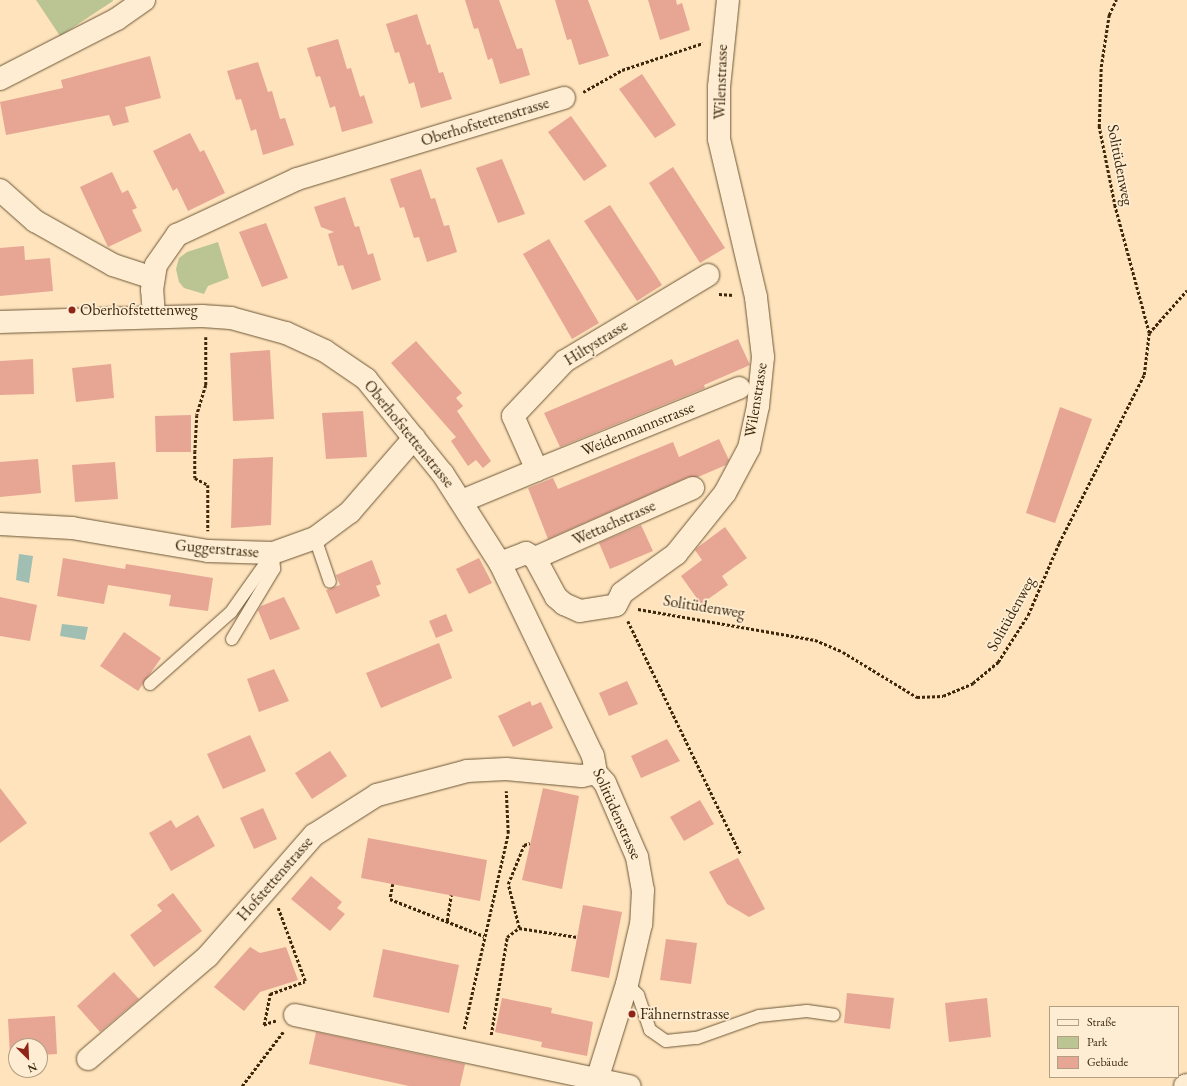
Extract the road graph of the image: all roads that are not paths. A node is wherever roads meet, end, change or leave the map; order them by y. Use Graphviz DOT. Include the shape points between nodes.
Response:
graph roads {
  1 [pos="144,0"];
  2 [pos="728,0"];
  3 [pos="0,79"];
  4 [pos="564,98"];
  5 [pos="0,190"];
  6 [pos="708,275"];
  7 [pos="153,278"];
  8 [pos="154,316"];
  9 [pos="0,322"];
  10 [pos="739,388"];
  11 [pos="414,438"];
  12 [pos="536,470"];
  13 [pos="693,488"];
  14 [pos="462,501"];
  15 [pos="0,524"];
  16 [pos="314,538"];
  17 [pos="273,553"];
  18 [pos="535,558"];
  19 [pos="500,563"];
  20 [pos="330,582"];
  21 [pos="528,622"];
  22 [pos="232,639"];
  23 [pos="150,684"];
  24 [pos="596,773"];
  25 [pos="627,984"];
  26 [pos="295,1015"];
  27 [pos="834,1015"];
  28 [pos="88,1058"];
  29 [pos="596,1082"];
  30 [pos="630,1086"];
  1 -- 3 [label="street" via="117,19"];
  2 -- 18 [label="street, Wilenstrasse" via="723,36 719,139 756,297 763,357 758,406 748,448 725,493 676,554 622,592 616,605 580,611 564,604 556,597"];
  4 -- 7 [label="street, Oberhofstettenstrasse" via="297,179 177,235 161,254"];
  5 -- 7 [label="street" via="35,221 113,265"];
  6 -- 12 [label="street, Hiltystrasse" via="565,360 513,416"];
  7 -- 8 [label="street, Oberhofstettenstrasse"];
  8 -- 9 [label="street, Oberhofstettenstrasse"];
  8 -- 11 [label="street, Oberhofstettenstrasse" via="231,318 306,341 344,362 366,379"];
  10 -- 12 [label="street, Weidenmannstrasse"];
  11 -- 14 [label="street, Oberhofstettenstrasse"];
  11 -- 16 [label="street, Guggerstrasse" via="350,512"];
  12 -- 14 [label="street"];
  13 -- 18 [label="street, Wettachstrasse"];
  14 -- 19 [label="street, Oberhofstettenstrasse"];
  15 -- 17 [label="street, Guggerstrasse" via="72,528 208,551"];
  16 -- 17 [label="street, Guggerstrasse"];
  16 -- 20 [label="lane"];
  17 -- 22 [label="lane" via="274,568"];
  17 -- 23 [label="lane" via="231,612"];
  18 -- 19 [label="street" via="526,553"];
  19 -- 21 [label="street, Oberhofstettenstrasse"];
  21 -- 24 [label="street, Solitüdenstrasse" via="593,756"];
  24 -- 25 [label="street, Solitüdenstrasse" via="605,783 631,841 641,873 641,924"];
  24 -- 28 [label="street, Hofstettenstrasse" via="582,776 506,769 436,777 377,795 314,834 208,956"];
  25 -- 27 [label="lane" via="638,995 650,1030 666,1041 697,1038 759,1016 807,1011"];
  25 -- 29 [label="street, Solitüdenstrasse"];
  26 -- 29 [label="street"];
  29 -- 30 [label="street"];
}
